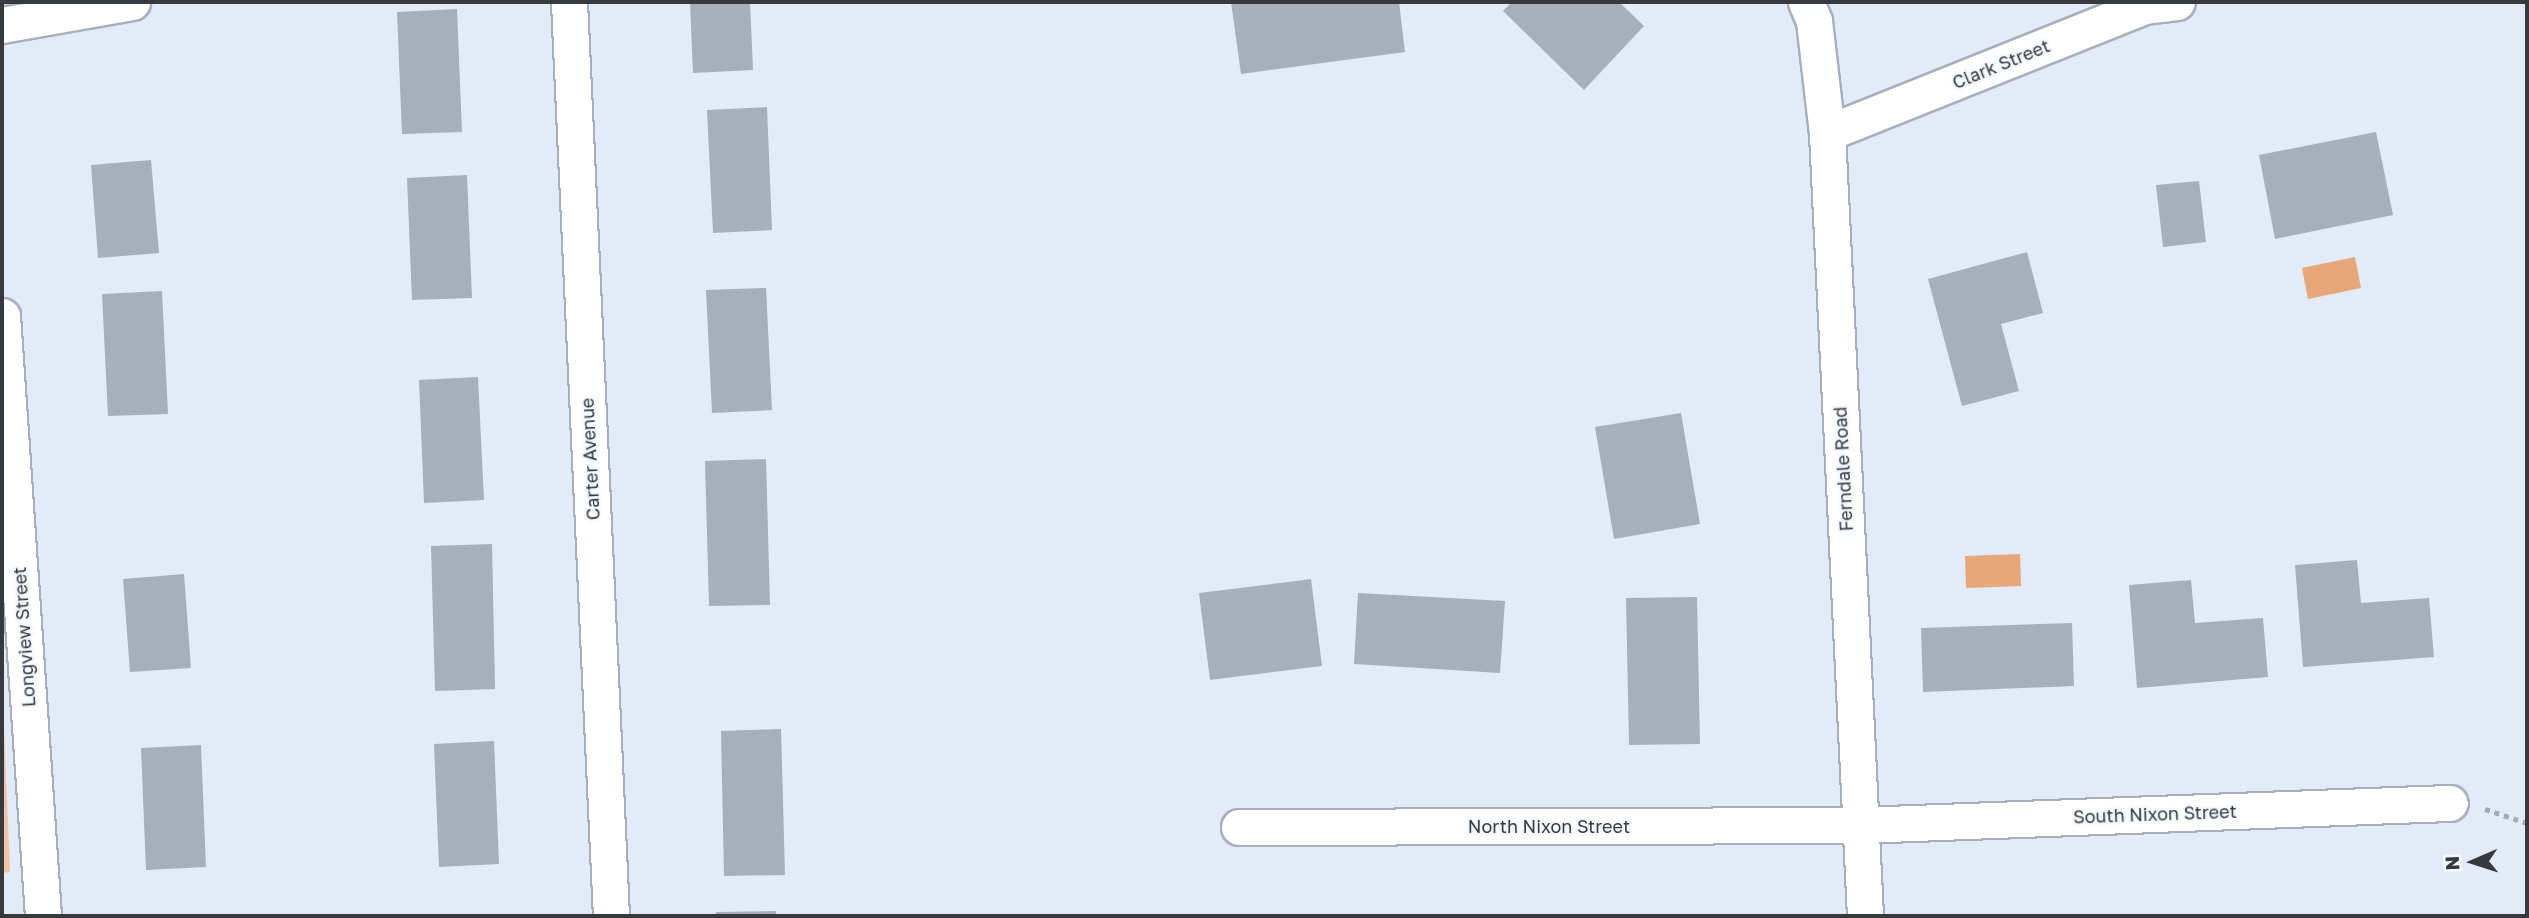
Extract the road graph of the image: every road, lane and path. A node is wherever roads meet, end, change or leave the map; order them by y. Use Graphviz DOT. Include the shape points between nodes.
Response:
graph roads {
  1 [pos="132,2"];
  2 [pos="569,2"];
  3 [pos="2177,2"];
  4 [pos="1810,12"];
  5 [pos="2,25"];
  6 [pos="1826,133"];
  7 [pos="2,316"];
  8 [pos="2450,803"];
  9 [pos="1860,825"];
  10 [pos="1239,827"];
  11 [pos="44,916"];
  12 [pos="611,916"];
  13 [pos="1866,916"];
  1 -- 5 [label="street"];
  2 -- 12 [label="street, Carter Avenue"];
  3 -- 6 [label="street, Clark Street" via="2145,6"];
  4 -- 6 [label="street, Ferndale Road"];
  6 -- 9 [label="street, Ferndale Road"];
  7 -- 11 [label="street, Longview Street"];
  8 -- 9 [label="street, South Nixon Street"];
  9 -- 10 [label="street, North Nixon Street"];
  9 -- 13 [label="street, Ferndale Road"];
}
